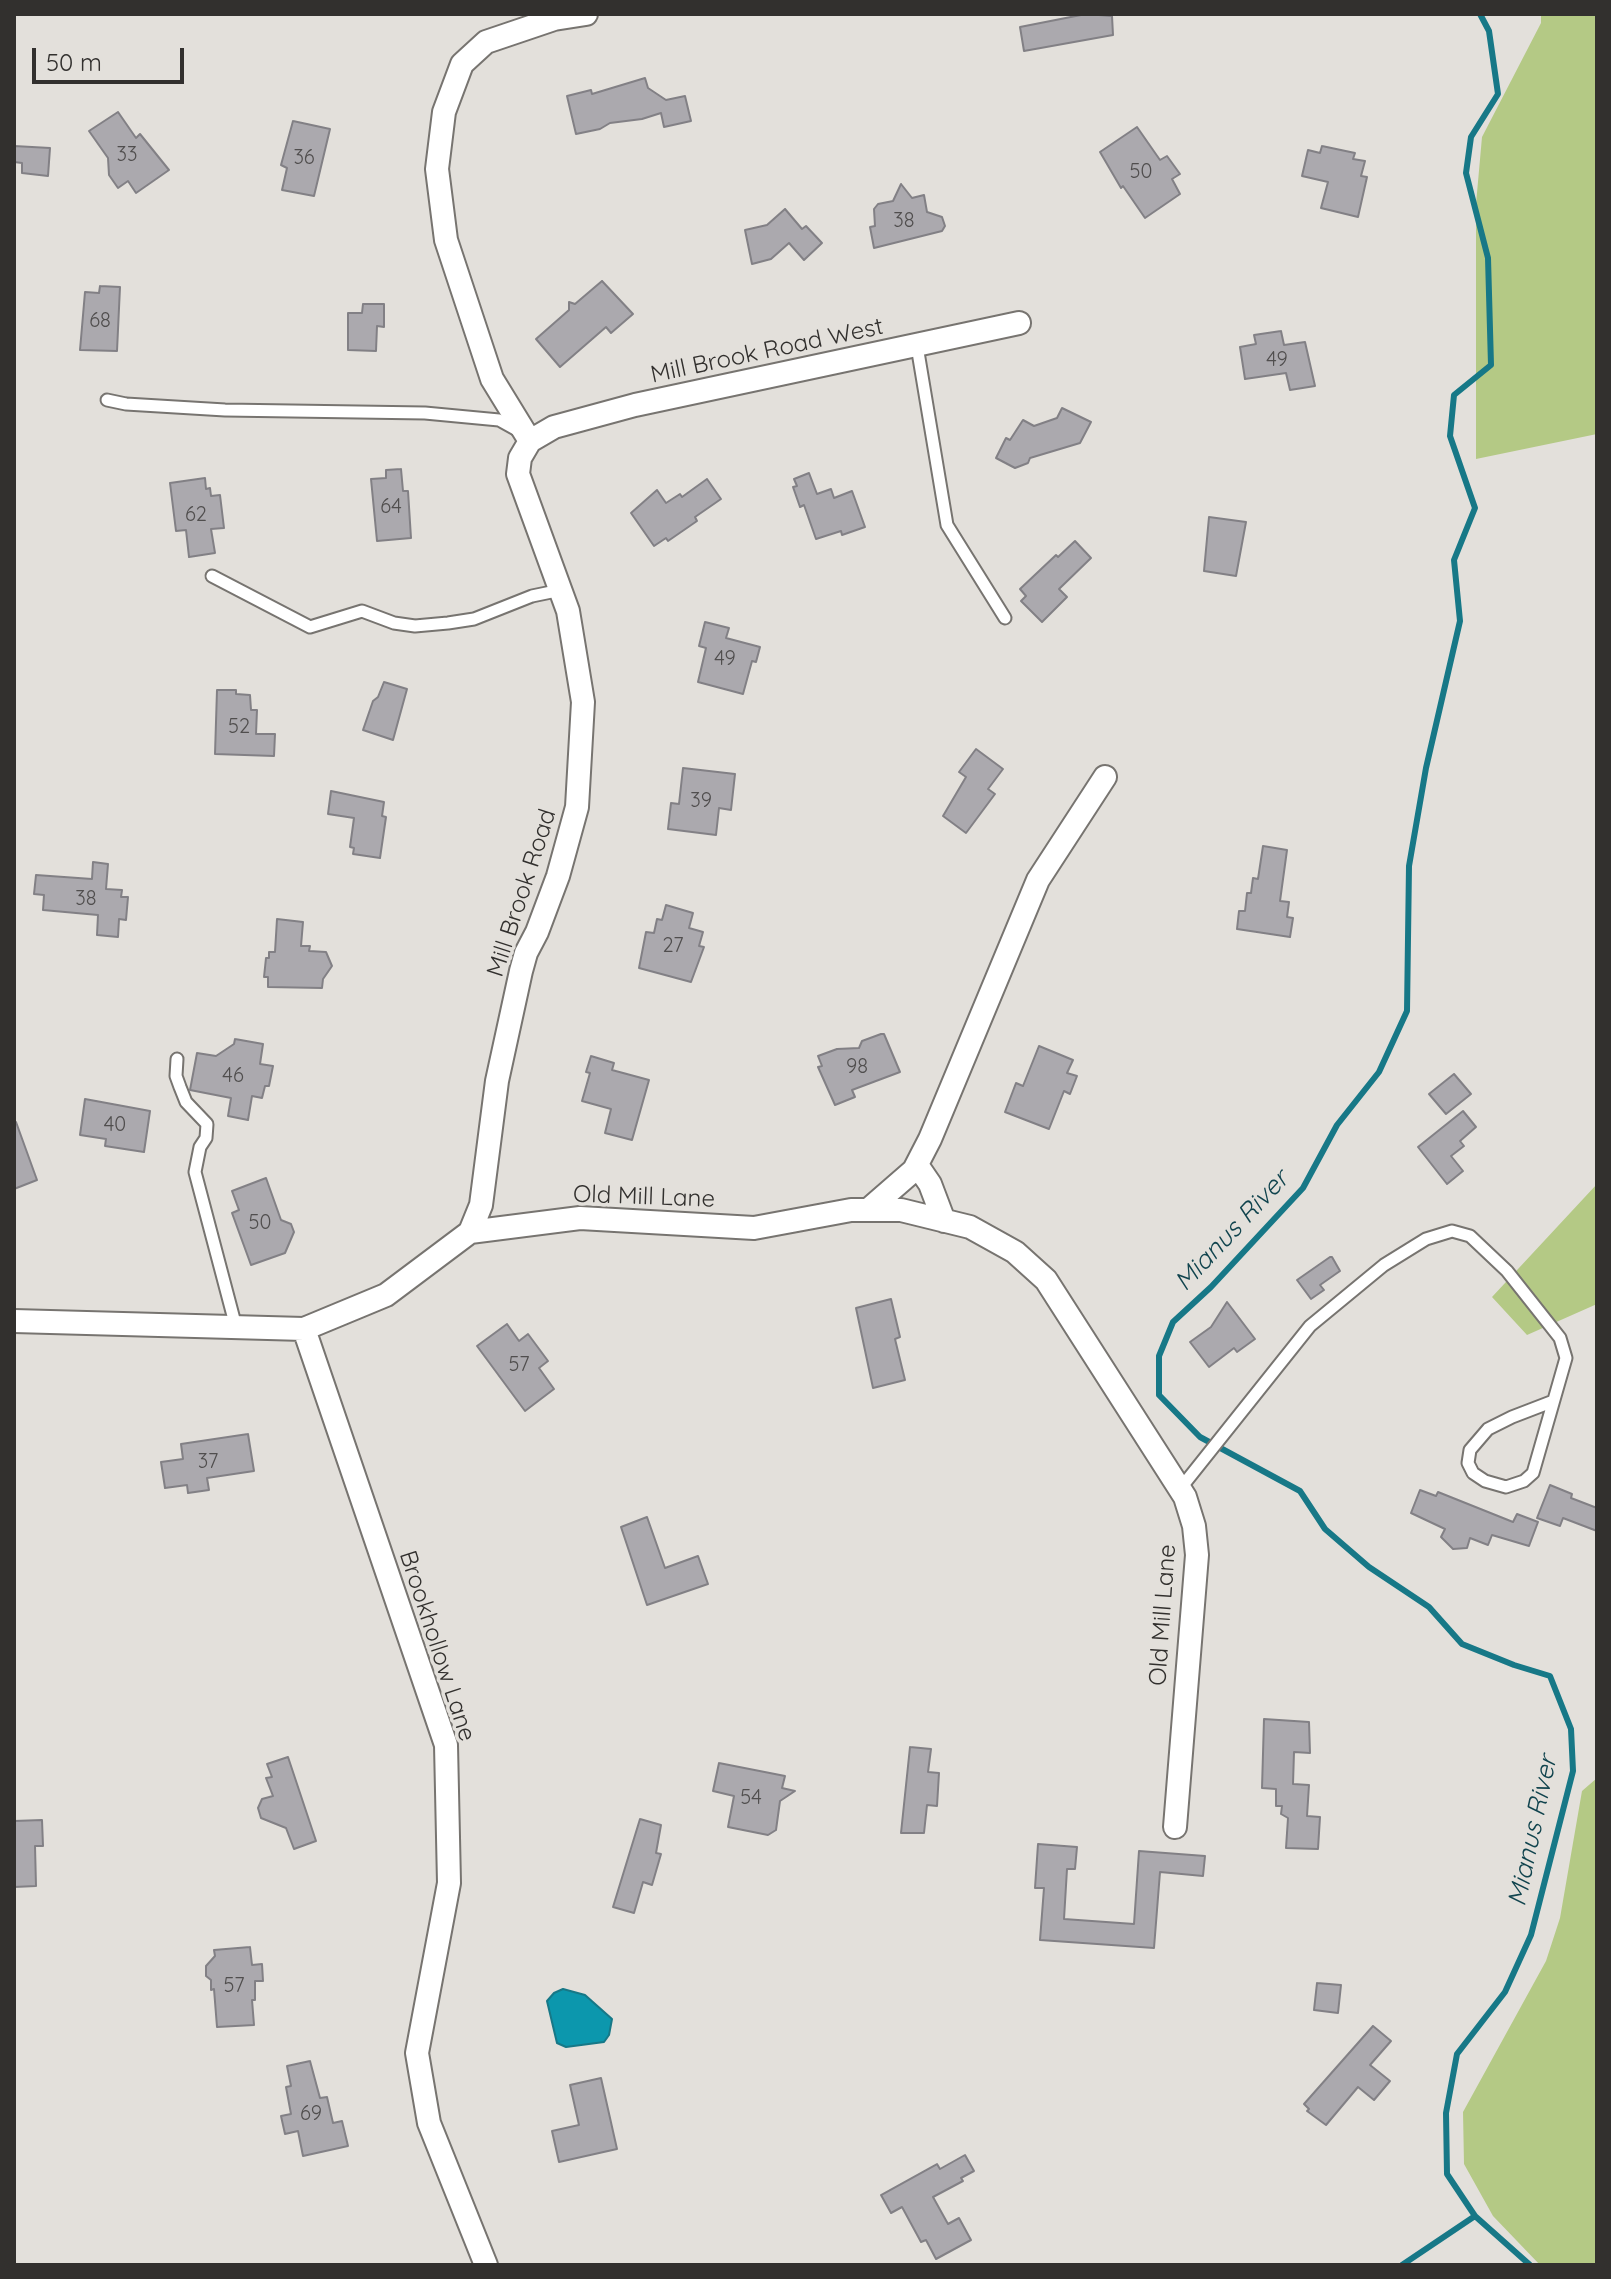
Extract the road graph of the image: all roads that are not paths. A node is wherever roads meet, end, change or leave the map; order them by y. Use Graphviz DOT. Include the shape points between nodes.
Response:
graph roads {
  1 [pos="586,14"];
  2 [pos="1019,323"];
  3 [pos="917,346"];
  4 [pos="107,400"];
  5 [pos="530,441"];
  6 [pos="212,576"];
  7 [pos="561,589"];
  8 [pos="1005,618"];
  9 [pos="1105,777"];
  10 [pos="177,1059"];
  11 [pos="917,1165"];
  12 [pos="868,1210"];
  13 [pos="944,1221"];
  14 [pos="470,1232"];
  15 [pos="14,1321"];
  16 [pos="236,1327"];
  17 [pos="304,1329"];
  18 [pos="1551,1402"];
  19 [pos="1180,1489"];
  20 [pos="1175,1827"];
  21 [pos="486,2265"];
  1 -- 5 [label="street" via="486,42 462,64 444,112 437,169 446,240 492,379"];
  2 -- 3 [label="street, Mill Brook Road West"];
  3 -- 5 [label="street, Mill Brook Road West" via="635,405 554,427"];
  3 -- 8 [label="lane" via="947,525"];
  4 -- 5 [label="lane" via="499,420"];
  5 -- 7 [label="street, Mill Brook Road" via="518,474"];
  6 -- 7 [label="lane" via="310,627 362,611 415,626 448,623"];
  7 -- 14 [label="street, Mill Brook Road" via="583,702 577,807 558,876 521,971 497,1081 481,1205"];
  9 -- 11 [label="street" via="1038,880"];
  10 -- 16 [label="lane" via="176,1076 186,1102 207,1124 195,1172"];
  11 -- 12 [label="street"];
  11 -- 13 [label="street"];
  12 -- 13 [label="street, Old Mill Lane" via="901,1210"];
  12 -- 14 [label="street, Old Mill Lane" via="754,1228 580,1218"];
  13 -- 19 [label="street, Old Mill Lane" via="970,1227 1015,1252 1046,1280"];
  14 -- 17 [label="street, Old Mill Lane" via="386,1295"];
  15 -- 16 [label="street, Old Mill Lane"];
  16 -- 17 [label="street, Old Mill Lane"];
  17 -- 21 [label="street, Brookhollow Lane" via="446,1745 449,1883 417,2053 429,2123"];
  18 -- 18 [label="lane" via="1533,1473 1506,1487 1473,1473 1470,1450 1482,1435"];
  18 -- 19 [label="lane" via="1566,1358 1560,1338 1507,1271 1470,1236 1452,1231 1426,1239 1384,1265 1310,1326"];
  19 -- 20 [label="street, Old Mill Lane" via="1194,1526 1197,1555"];
}
